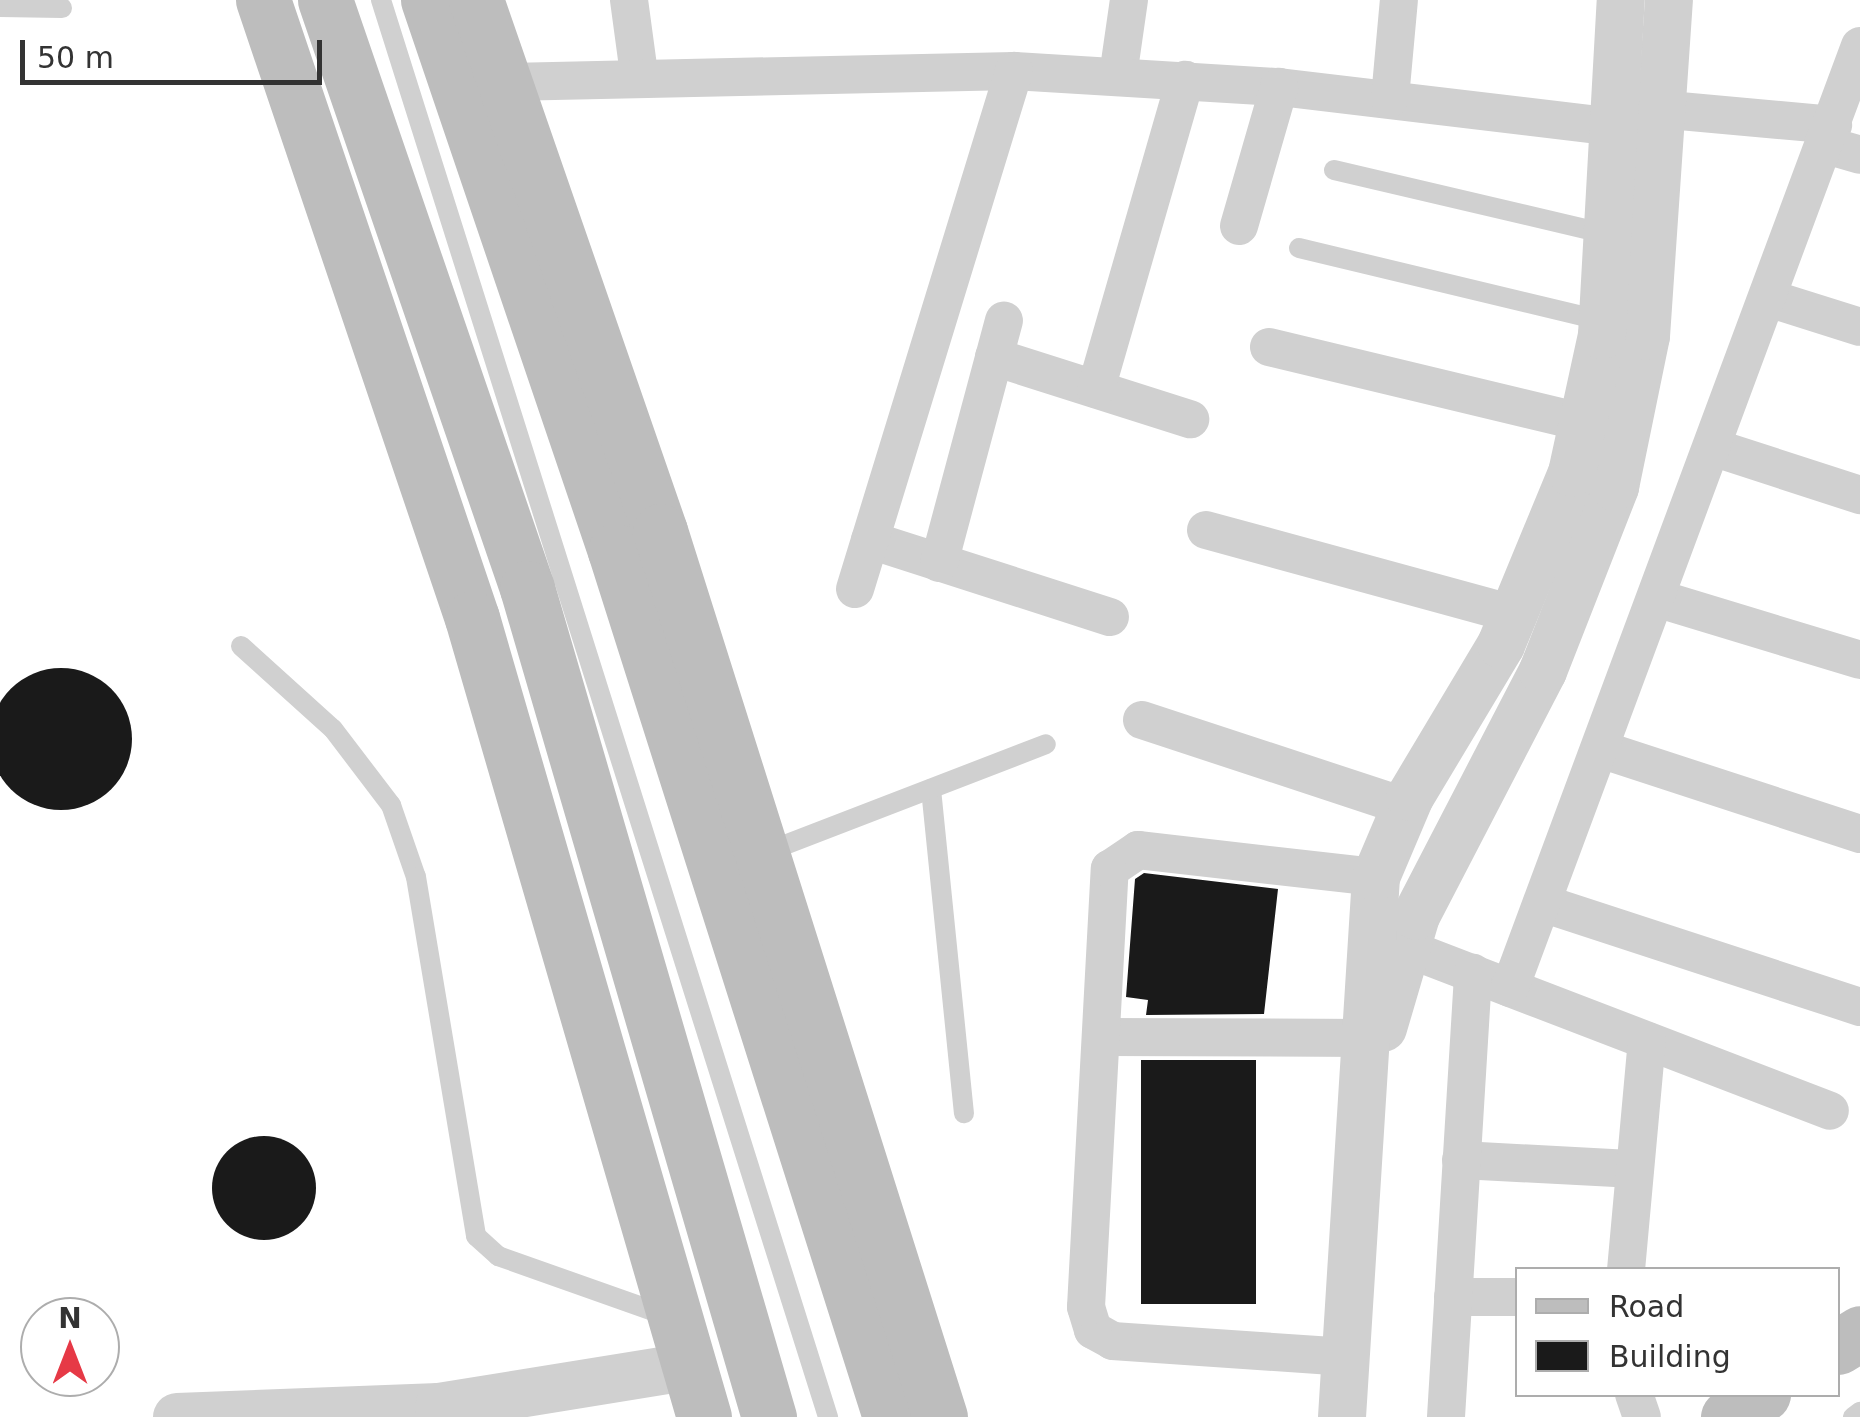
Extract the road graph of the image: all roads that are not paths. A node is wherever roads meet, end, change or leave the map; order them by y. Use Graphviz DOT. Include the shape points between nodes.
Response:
graph roads {
  1 [pos="263,0"];
  2 [pos="325,0"];
  3 [pos="381,0"];
  4 [pos="428,0"];
  5 [pos="476,0"];
  6 [pos="629,0"];
  7 [pos="1129,0"];
  8 [pos="1399,0"];
  9 [pos="1621,0"];
  10 [pos="1670,0"];
  11 [pos="1,5"];
  12 [pos="62,8"];
  13 [pos="1860,46"];
  14 [pos="1014,71"];
  15 [pos="640,74"];
  16 [pos="1118,76"];
  17 [pos="1185,80"];
  18 [pos="504,82"];
  19 [pos="1278,87"];
  20 [pos="1390,98"];
  21 [pos="1662,110"];
  22 [pos="1613,116"];
  23 [pos="1840,142"];
  24 [pos="1334,170"];
  25 [pos="1238,226"];
  26 [pos="1607,234"];
  27 [pos="1299,248"];
  28 [pos="1768,298"];
  29 [pos="1603,320"];
  30 [pos="1860,327"];
  31 [pos="1268,347"];
  32 [pos="1096,389"];
  33 [pos="1190,419"];
  34 [pos="1585,423"];
  35 [pos="1712,448"];
  36 [pos="1860,495"];
  37 [pos="1206,530"];
  38 [pos="870,540"];
  39 [pos="939,563"];
  40 [pos="855,589"];
  41 [pos="1656,598"];
  42 [pos="1514,614"];
  43 [pos="1110,617"];
  44 [pos="241,646"];
  45 [pos="1860,660"];
  46 [pos="1142,720"];
  47 [pos="1046,744"];
  48 [pos="1600,749"];
  49 [pos="931,788"];
  50 [pos="1406,806"];
  51 [pos="1860,834"];
  52 [pos="762,853"];
  53 [pos="1376,877"];
  54 [pos="1542,903"];
  55 [pos="1406,948"];
  56 [pos="1473,974"];
  57 [pos="1510,988"];
  58 [pos="1860,1007"];
  59 [pos="1101,1037"];
  60 [pos="1647,1041"];
  61 [pos="1370,1057"];
  62 [pos="1830,1111"];
  63 [pos="964,1113"];
  64 [pos="1462,1160"];
  65 [pos="1636,1169"];
  66 [pos="1626,1267"];
  67 [pos="1453,1296"];
  68 [pos="1515,1297"];
  69 [pos="1347,1356"];
  70 [pos="688,1367"];
  71 [pos="1758,1397"];
  72 [pos="578,1403"];
  73 [pos="1860,1412"];
  74 [pos="306,1414"];
  75 [pos="177,1417"];
  76 [pos="769,1417"];
  77 [pos="828,1417"];
  78 [pos="890,1417"];
  79 [pos="940,1417"];
  80 [pos="1342,1417"];
  81 [pos="1446,1417"];
  82 [pos="1728,1417"];
  83 [pos="1852,1417"];
  1 -- 70 [label="main road" via="472,618"];
  2 -- 76 [label="main road" via="528,588"];
  3 -- 77 [label="lane"];
  4 -- 78 [label="main road" via="615,551"];
  5 -- 18 [label="main road"];
  6 -- 15 [label="street"];
  7 -- 16 [label="street"];
  8 -- 20 [label="street"];
  9 -- 22 [label="street"];
  10 -- 21 [label="street"];
  11 -- 12 [label="lane"];
  13 -- 23 [label="street"];
  14 -- 15 [label="street"];
  14 -- 16 [label="street"];
  14 -- 38 [label="street"];
  15 -- 18 [label="street"];
  16 -- 17 [label="street"];
  17 -- 19 [label="street"];
  17 -- 32 [label="street"];
  18 -- 52 [label="main road"];
  19 -- 20 [label="street"];
  19 -- 25 [label="street"];
  20 -- 22 [label="street"];
  21 -- 22 [label="street"];
  21 -- 23 [label="street"];
  21 -- 55 [label="street" via="1646,336 1615,488 1543,671 1463,810"];
  22 -- 26 [label="street"];
  23 -- 28 [label="street"];
  24 -- 26 [label="lane"];
  26 -- 29 [label="street"];
  27 -- 29 [label="lane"];
  28 -- 30 [label="street"];
  28 -- 35 [label="street"];
  29 -- 34 [label="street"];
  31 -- 34 [label="street"];
  32 -- 33 [label="street"];
  32 -- 39 [label="street" via="999,339"];
  34 -- 42 [label="street"];
  35 -- 36 [label="street"];
  35 -- 41 [label="street"];
  37 -- 42 [label="street"];
  38 -- 39 [label="street"];
  38 -- 40 [label="street"];
  39 -- 43 [label="street"];
  41 -- 45 [label="street"];
  41 -- 48 [label="street"];
  42 -- 50 [label="street"];
  44 -- 70 [label="lane" via="333,729 391,804 416,877 476,1236 498,1256"];
  46 -- 50 [label="street"];
  47 -- 49 [label="lane"];
  48 -- 51 [label="street"];
  48 -- 54 [label="street"];
  49 -- 52 [label="lane"];
  49 -- 63 [label="lane"];
  50 -- 53 [label="street"];
  52 -- 79 [label="main road"];
  53 -- 59 [label="street" via="1118,855"];
  53 -- 61 [label="street"];
  54 -- 57 [label="street"];
  54 -- 58 [label="street"];
  55 -- 56 [label="street"];
  55 -- 61 [label="street"];
  56 -- 57 [label="street"];
  56 -- 64 [label="street"];
  57 -- 60 [label="street"];
  59 -- 61 [label="street"];
  59 -- 69 [label="street" via="1093,1330 1113,1340"];
  60 -- 62 [label="street"];
  60 -- 65 [label="street"];
  61 -- 69 [label="street"];
  64 -- 65 [label="street"];
  64 -- 67 [label="street"];
  65 -- 66 [label="street"];
  67 -- 68 [label="street"];
  67 -- 81 [label="street"];
  69 -- 80 [label="street"];
  70 -- 72 [label="street"];
  71 -- 82 [label="main road"];
  72 -- 74 [label="street"];
  73 -- 83 [label="lane"];
  74 -- 75 [label="street"];
}
